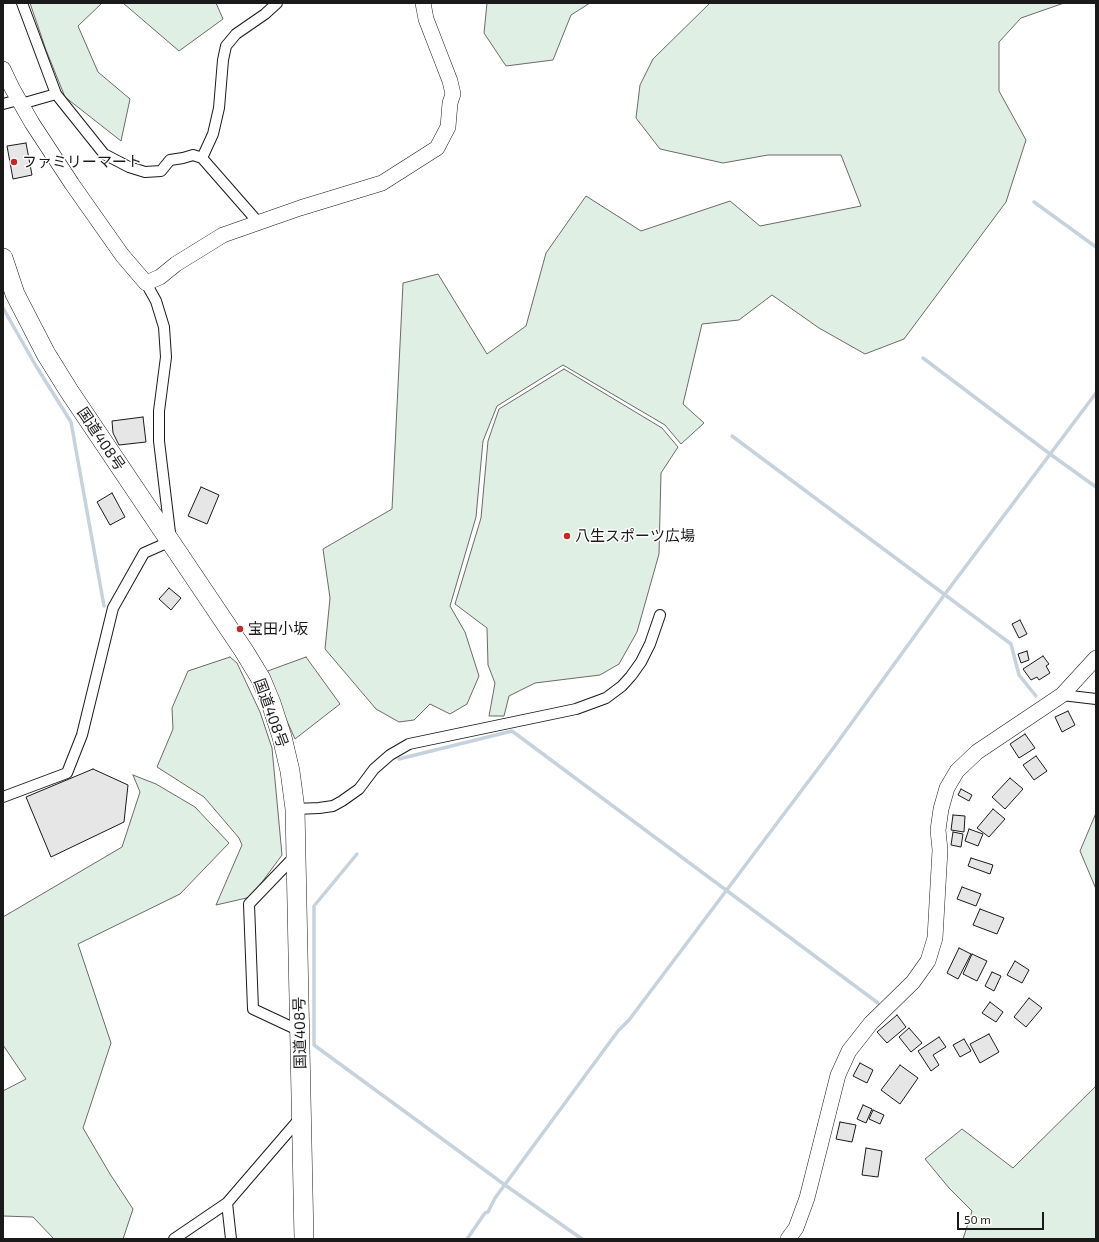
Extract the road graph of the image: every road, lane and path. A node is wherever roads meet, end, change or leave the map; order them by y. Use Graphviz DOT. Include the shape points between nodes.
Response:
graph roads {
  1 [pos="22,3"];
  2 [pos="277,3"];
  3 [pos="423,3"];
  4 [pos="3,69"];
  5 [pos="56,94"];
  6 [pos="19,102"];
  7 [pos="3,104"];
  8 [pos="202,158"];
  9 [pos="258,222"];
  10 [pos="3,258"];
  11 [pos="146,283"];
  12 [pos="170,541"];
  13 [pos="660,615"];
  14 [pos="1096,658"];
  15 [pos="1062,695"];
  16 [pos="1096,699"];
  17 [pos="3,797"];
  18 [pos="295,809"];
  19 [pos="296,855"];
  20 [pos="300,1031"];
  21 [pos="301,1116"];
  22 [pos="227,1203"];
  23 [pos="174,1239"];
  24 [pos="231,1239"];
  25 [pos="304,1239"];
  26 [pos="788,1239"];
  1 -- 5 [label="street"];
  2 -- 8 [label="street" via="266,14 236,34 226,46 220,108 213,134"];
  3 -- 9 [label="street" via="426,19 453,94 448,127 437,148 382,183"];
  4 -- 6 [label="street"];
  5 -- 6 [label="street"];
  5 -- 8 [label="street" via="104,154 129,167 144,172 161,171 170,160 193,155"];
  6 -- 7 [label="street"];
  6 -- 11 [label="street" via="72,184 122,255"];
  8 -- 9 [label="street"];
  9 -- 11 [label="street" via="223,235 160,277"];
  10 -- 12 [label="highway, 国道408号" via="15,294 46,354"];
  11 -- 12 [label="street" via="156,301 164,327 166,357 159,411 159,441"];
  12 -- 17 [label="street" via="144,553 113,608 82,734 67,773"];
  12 -- 18 [label="highway, 国道408号" via="261,679 282,737"];
  13 -- 18 [label="street" via="650,644 632,676 606,698 576,709 409,744 390,755 374,769 359,788 342,801 333,806"];
  14 -- 15 [label="street"];
  15 -- 16 [label="street"];
  15 -- 26 [label="street" via="977,752 957,771 948,788 938,830 940,850 935,938 928,961 913,982 870,1023 849,1051 838,1075 807,1198 796,1228"];
  18 -- 19 [label="highway, 国道408号"];
  19 -- 20 [label="highway, 国道408号"];
  19 -- 20 [label="street" via="249,904 254,1009"];
  20 -- 21 [label="highway, 国道408号"];
  21 -- 22 [label="street"];
  21 -- 25 [label="highway, 国道408号"];
  22 -- 23 [label="street"];
  22 -- 24 [label="street"];
}
